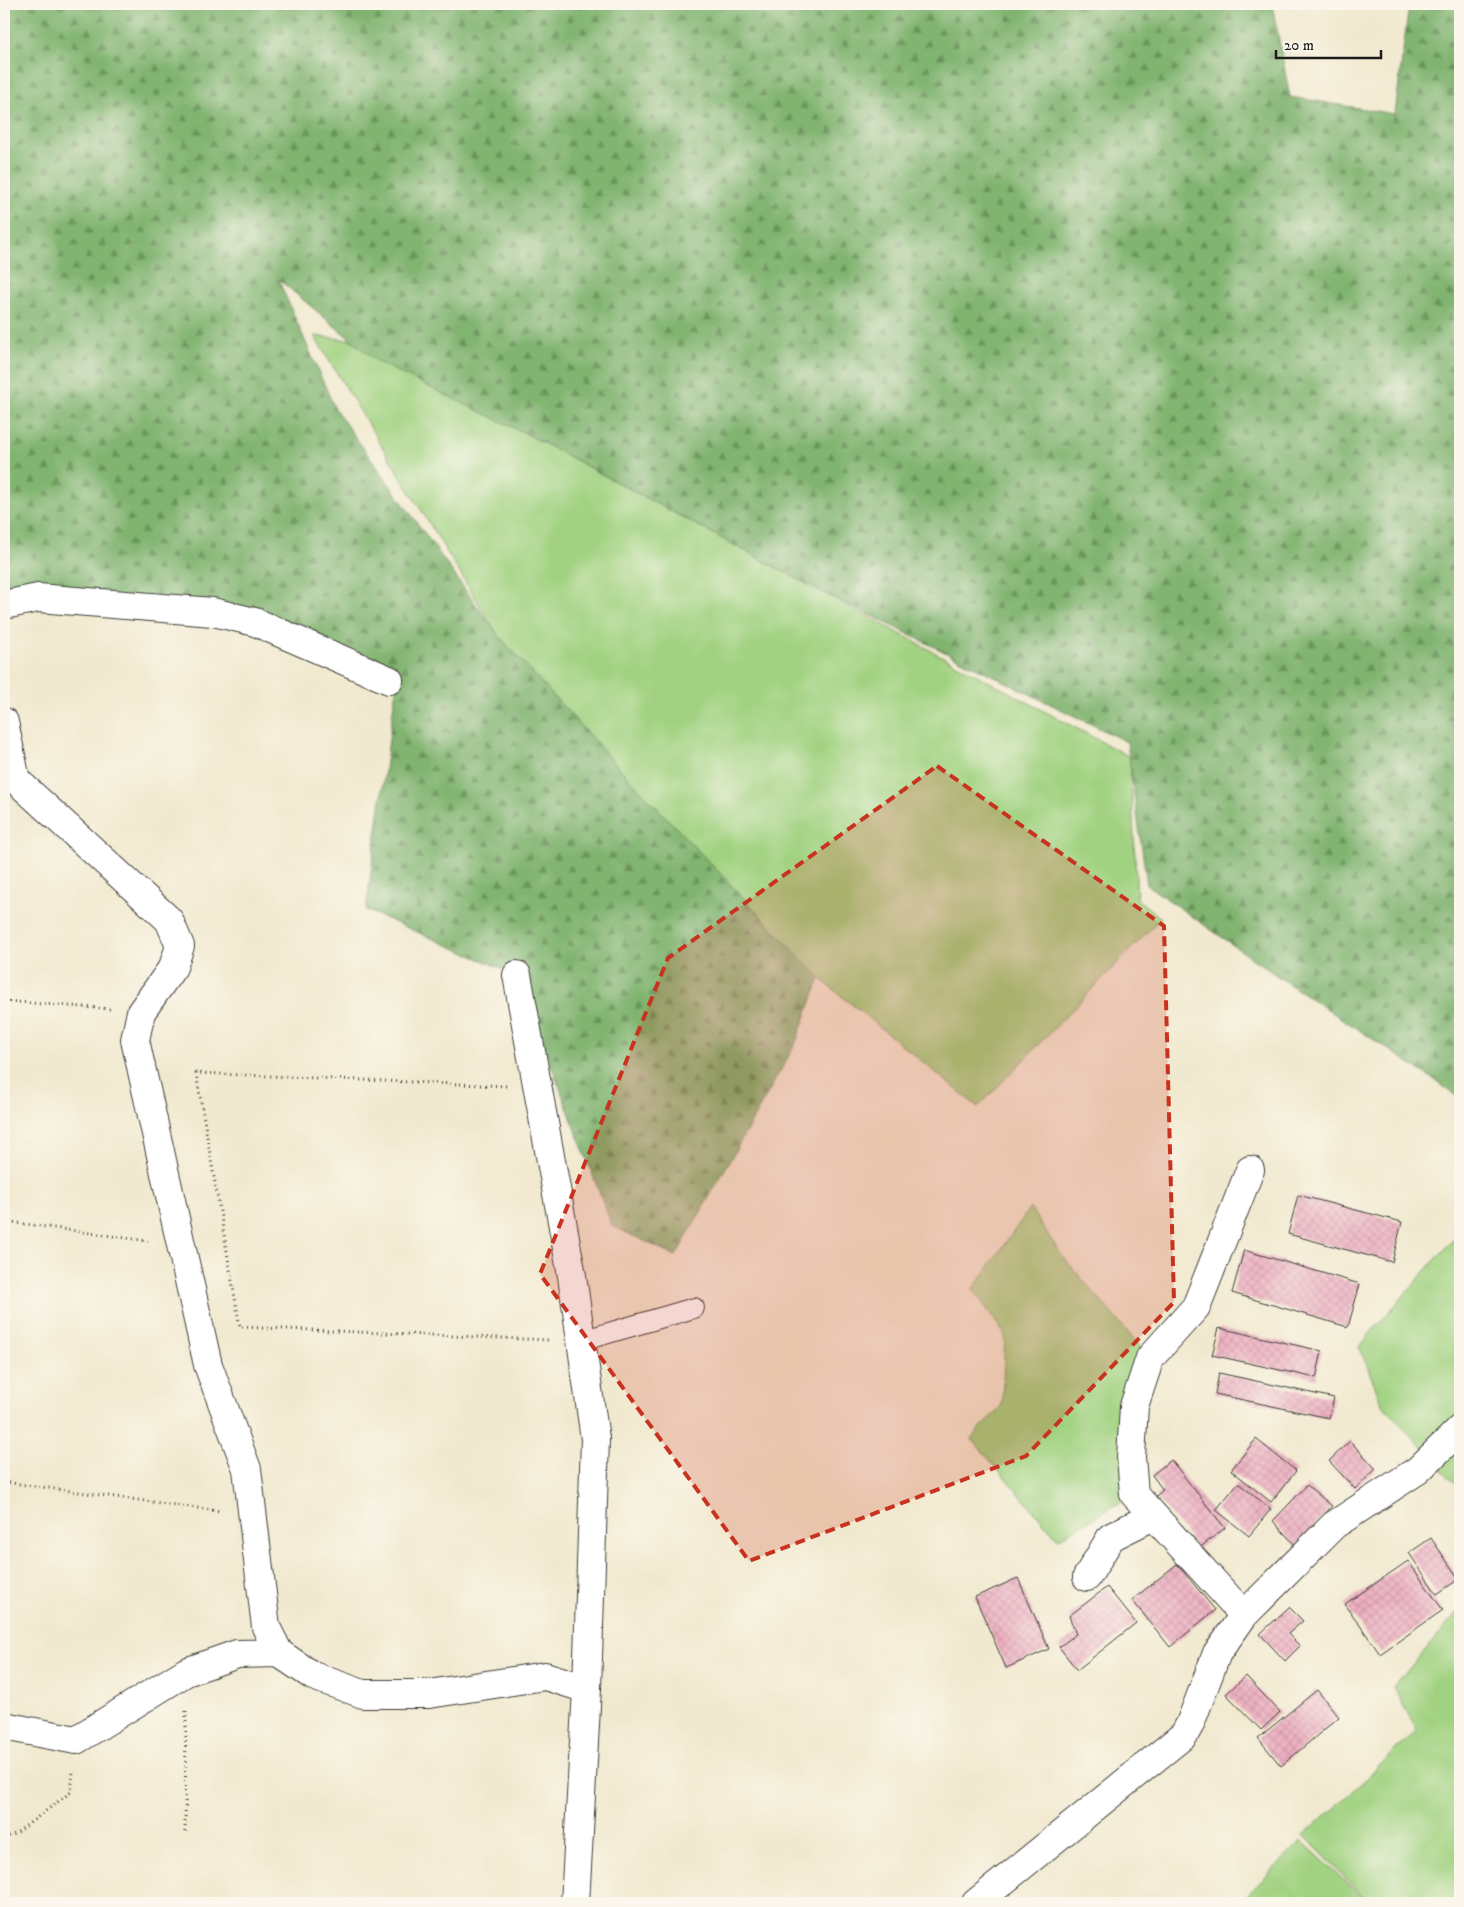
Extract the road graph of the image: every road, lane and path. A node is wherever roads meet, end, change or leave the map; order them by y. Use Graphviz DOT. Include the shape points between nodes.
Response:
graph roads {
  1 [pos="4,605"];
  2 [pos="389,680"];
  3 [pos="4,722"];
  4 [pos="10,784"];
  5 [pos="517,975"];
  6 [pos="4,1001"];
  7 [pos="141,1012"];
  8 [pos="538,1088"];
  9 [pos="1250,1170"];
  10 [pos="4,1220"];
  11 [pos="181,1246"];
  12 [pos="694,1308"];
  13 [pos="581,1341"];
  14 [pos="1460,1429"];
  15 [pos="4,1482"];
  16 [pos="252,1515"];
  17 [pos="1153,1516"];
  18 [pos="1087,1577"];
  19 [pos="1244,1615"];
  20 [pos="278,1653"];
  21 [pos="186,1672"];
  22 [pos="587,1689"];
  23 [pos="4,1726"];
  24 [pos="76,1740"];
  25 [pos="185,1832"];
  26 [pos="4,1838"];
  27 [pos="575,1903"];
  28 [pos="976,1903"];
  1 -- 2 [label="street" via="38,598 213,612 255,622"];
  3 -- 4 [label="street"];
  4 -- 7 [label="street" via="169,920 180,946 173,967"];
  5 -- 8 [label="street"];
  6 -- 7 [label="path"];
  7 -- 11 [label="street" via="135,1040"];
  8 -- 13 [label="street"];
  8 -- 13 [label="path" via="196,1073 240,1327"];
  9 -- 17 [label="street" via="1196,1308 1150,1358 1134,1406 1130,1457 1134,1494"];
  10 -- 11 [label="path"];
  11 -- 16 [label="street" via="208,1365 247,1469"];
  12 -- 13 [label="lane"];
  13 -- 22 [label="street" via="594,1439"];
  14 -- 19 [label="street" via="1418,1470 1334,1525"];
  15 -- 16 [label="path"];
  16 -- 20 [label="street" via="266,1627"];
  17 -- 18 [label="street" via="1111,1537"];
  17 -- 19 [label="street"];
  19 -- 28 [label="street" via="1217,1653 1184,1736"];
  20 -- 21 [label="street" via="237,1654"];
  20 -- 22 [label="street" via="313,1676 363,1694 430,1694 544,1676"];
  21 -- 24 [label="street"];
  21 -- 25 [label="path"];
  22 -- 27 [label="street"];
  23 -- 24 [label="street"];
  24 -- 26 [label="path" via="71,1792 15,1834"];
}
